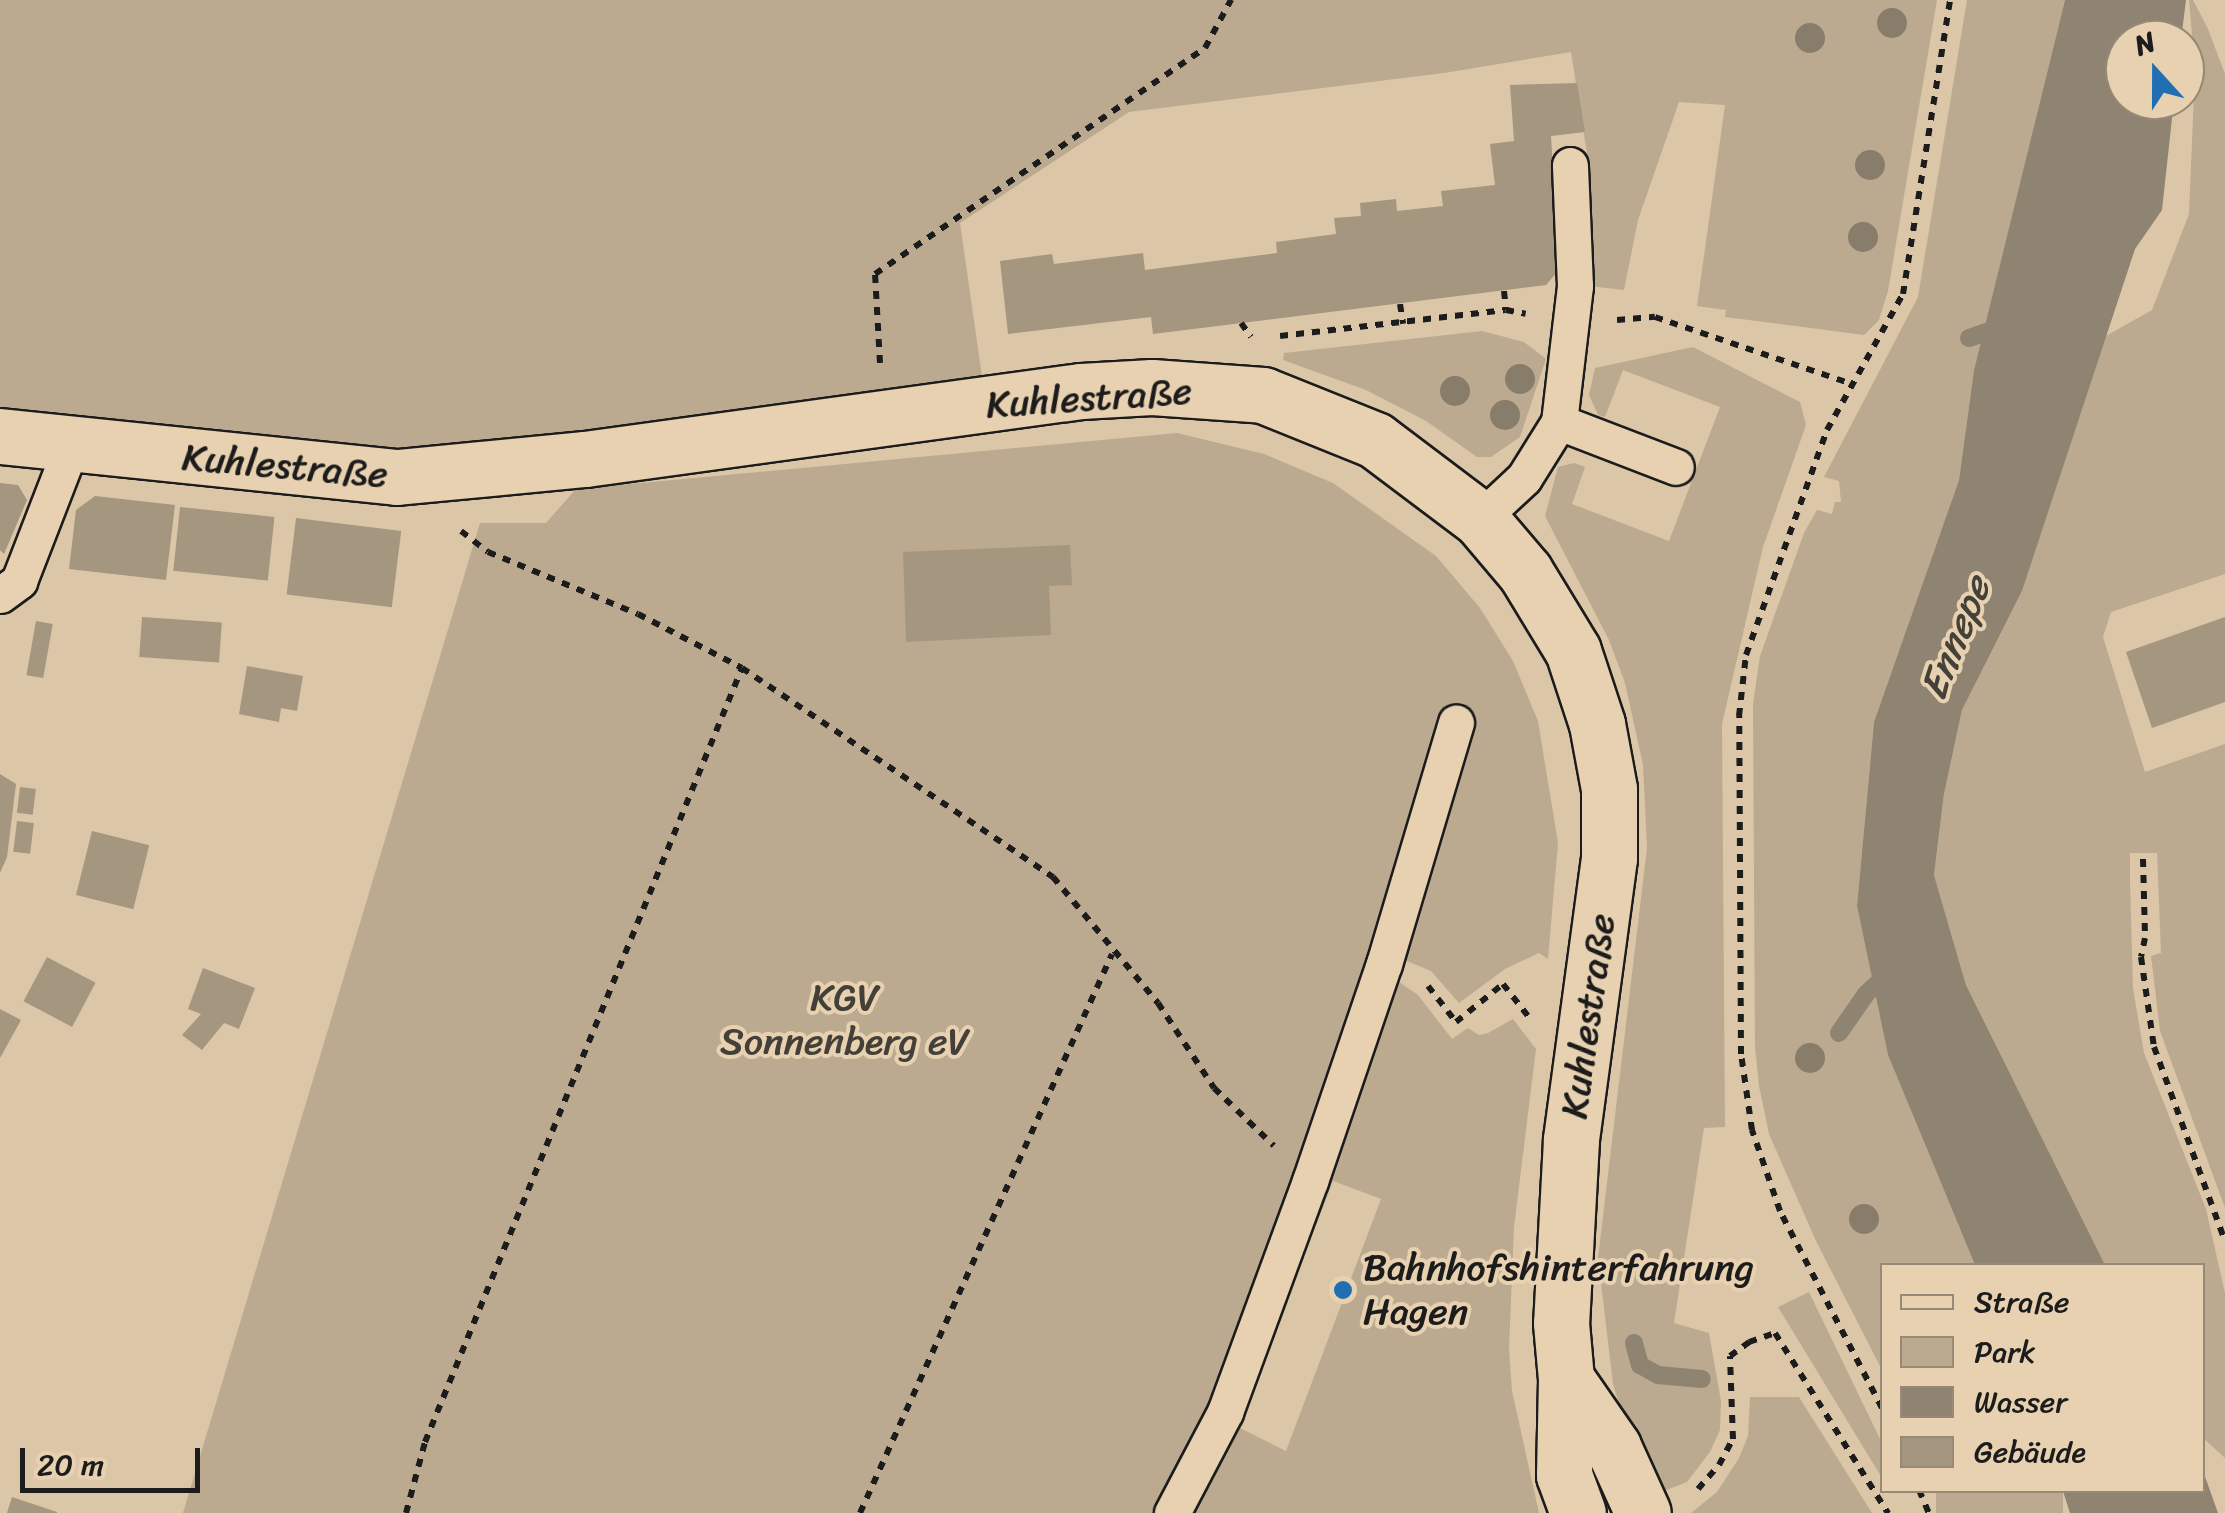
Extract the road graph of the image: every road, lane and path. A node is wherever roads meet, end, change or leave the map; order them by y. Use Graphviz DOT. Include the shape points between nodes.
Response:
graph roads {
  1 [pos="1232,0"];
  2 [pos="1950,0"];
  3 [pos="1570,165"];
  4 [pos="1504,291"];
  5 [pos="1400,304"];
  6 [pos="1506,310"];
  7 [pos="1403,324"];
  8 [pos="1572,324"];
  9 [pos="1852,384"];
  10 [pos="1263,395"];
  11 [pos="883,420"];
  12 [pos="1559,422"];
  13 [pos="0,436"];
  14 [pos="71,447"];
  15 [pos="1676,468"];
  16 [pos="449,472"];
  17 [pos="1480,519"];
  18 [pos="0,595"];
  19 [pos="742,668"];
  20 [pos="1456,722"];
  21 [pos="2143,859"];
  22 [pos="1112,954"];
  23 [pos="1430,987"];
  24 [pos="1532,1022"];
  25 [pos="1310,1181"];
  26 [pos="2225,1242"];
  27 [pos="1566,1379"];
  28 [pos="1880,1404"];
  29 [pos="1694,1494"];
  30 [pos="406,1513"];
  31 [pos="860,1513"];
  32 [pos="1172,1513"];
  33 [pos="1578,1513"];
  34 [pos="1643,1513"];
  35 [pos="1888,1513"];
  1 -- 11 [label="path" via="1205,48 875,274"];
  2 -- 9 [label="path" via="1903,294"];
  3 -- 8 [label="lane"];
  4 -- 6 [label="path"];
  5 -- 7 [label="path"];
  6 -- 7 [label="path"];
  6 -- 8 [label="path"];
  7 -- 10 [label="path" via="1252,338"];
  8 -- 9 [label="path" via="1655,318"];
  8 -- 12 [label="lane"];
  9 -- 28 [label="path" via="1826,430 1746,655 1739,732 1741,1054 1752,1130 1780,1211"];
  10 -- 11 [label="street, Kuhlestraße" via="1152,387 1081,391"];
  10 -- 17 [label="street, Kuhlestraße" via="1376,440"];
  11 -- 16 [label="street, Kuhlestraße"];
  12 -- 15 [label="lane"];
  12 -- 17 [label="lane" via="1524,478"];
  13 -- 14 [label="street, Kuhlestraße"];
  14 -- 16 [label="street, Kuhlestraße" via="397,477"];
  14 -- 18 [label="lane" via="18,581"];
  16 -- 19 [label="path" via="452,522 488,552 638,614"];
  17 -- 27 [label="street, Kuhlestraße" via="1525,572 1573,651 1609,789 1602,925 1571,1140 1561,1323"];
  19 -- 22 [label="path" via="1053,877"];
  19 -- 30 [label="path" via="425,1442"];
  20 -- 25 [label="lane"];
  21 -- 26 [label="path" via="2141,956 2154,1047"];
  22 -- 25 [label="path" via="1158,1004 1214,1088"];
  22 -- 31 [label="path"];
  23 -- 24 [label="path" via="1456,1022 1503,984"];
  25 -- 32 [label="lane" via="1225,1412"];
  27 -- 33 [label="street, Kuhlestraße" via="1564,1476"];
  27 -- 34 [label="street, Kuhlestraße" via="1613,1447"];
  29 -- 35 [label="path" via="1732,1438 1730,1356 1776,1333"];
}
